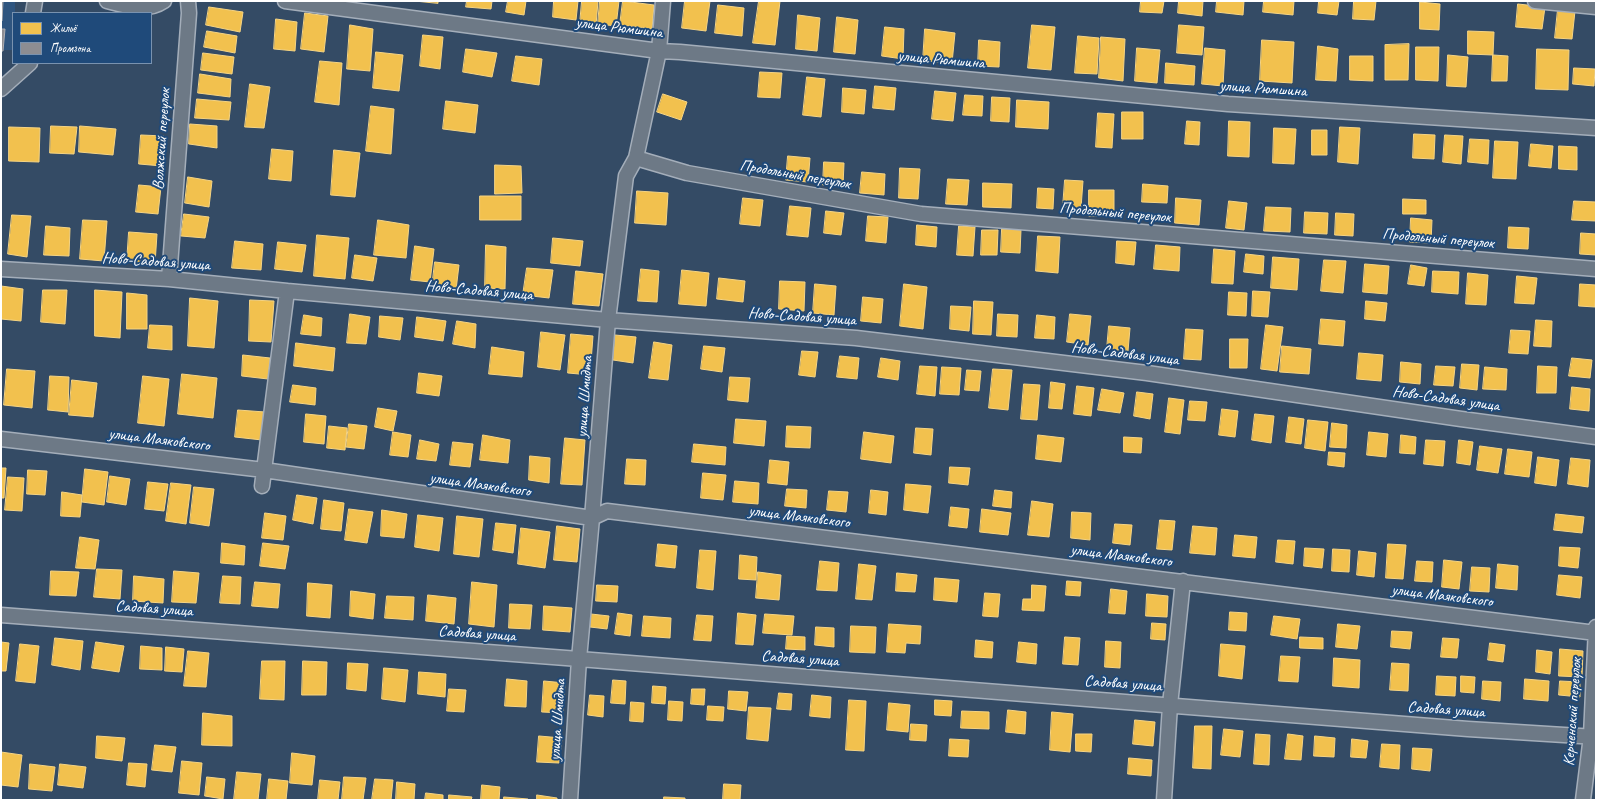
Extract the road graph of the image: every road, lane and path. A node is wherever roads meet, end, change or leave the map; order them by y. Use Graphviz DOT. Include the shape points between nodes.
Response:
graph roads {
  1 [pos="35,1"];
  2 [pos="107,1"];
  3 [pos="164,1"];
  4 [pos="188,1"];
  5 [pos="285,1"];
  6 [pos="663,1"];
  7 [pos="1535,1"];
  8 [pos="1596,7"];
  9 [pos="33,12"];
  10 [pos="659,51"];
  11 [pos="29,64"];
  12 [pos="1,90"];
  13 [pos="1596,128"];
  14 [pos="636,158"];
  15 [pos="1,269"];
  16 [pos="1596,269"];
  17 [pos="169,279"];
  18 [pos="287,292"];
  19 [pos="608,320"];
  20 [pos="1596,437"];
  21 [pos="1,439"];
  22 [pos="264,470"];
  23 [pos="262,486"];
  24 [pos="592,518"];
  25 [pos="1183,581"];
  26 [pos="1,615"];
  27 [pos="1596,627"];
  28 [pos="1596,633"];
  29 [pos="579,659"];
  30 [pos="1170,705"];
  31 [pos="1593,737"];
  32 [pos="570,800"];
  33 [pos="1164,800"];
  34 [pos="1583,800"];
  1 -- 9 [label="street"];
  2 -- 3 [label="street" via="131,7 156,6"];
  4 -- 17 [label="street, Волжский переулок"];
  5 -- 10 [label="street, улица Рюмшина"];
  6 -- 10 [label="street, улица Шмидта"];
  7 -- 8 [label="street"];
  10 -- 13 [label="street, улица Рюмшина" via="1228,104"];
  10 -- 14 [label="street, улица Шмидта"];
  11 -- 12 [label="street"];
  14 -- 16 [label="street, Продольный переулок" via="687,173 921,214"];
  14 -- 19 [label="street, улица Шмидта" via="626,176"];
  15 -- 17 [label="street, Ново-Садовая улица"];
  17 -- 18 [label="street, Ново-Садовая улица"];
  18 -- 19 [label="street, Ново-Садовая улица"];
  18 -- 22 [label="street"];
  19 -- 20 [label="street, Ново-Садовая улица" via="856,338 1147,373"];
  19 -- 24 [label="street, улица Шмидта"];
  21 -- 22 [label="street, улица Маяковского"];
  22 -- 23 [label="street"];
  22 -- 24 [label="street, улица Маяковского"];
  24 -- 25 [label="street, улица Маяковского" via="608,510"];
  24 -- 29 [label="street, улица Шмидта"];
  25 -- 28 [label="street, улица Маяковского"];
  25 -- 30 [label="street"];
  26 -- 29 [label="street, Садовая улица"];
  27 -- 28 [label="street, Керченский переулок"];
  28 -- 31 [label="street, Керченский переулок"];
  29 -- 30 [label="street, Садовая улица"];
  29 -- 32 [label="street, улица Шмидта"];
  30 -- 31 [label="street, Садовая улица"];
  30 -- 33 [label="street"];
  31 -- 34 [label="street, Керченский переулок"];
}
